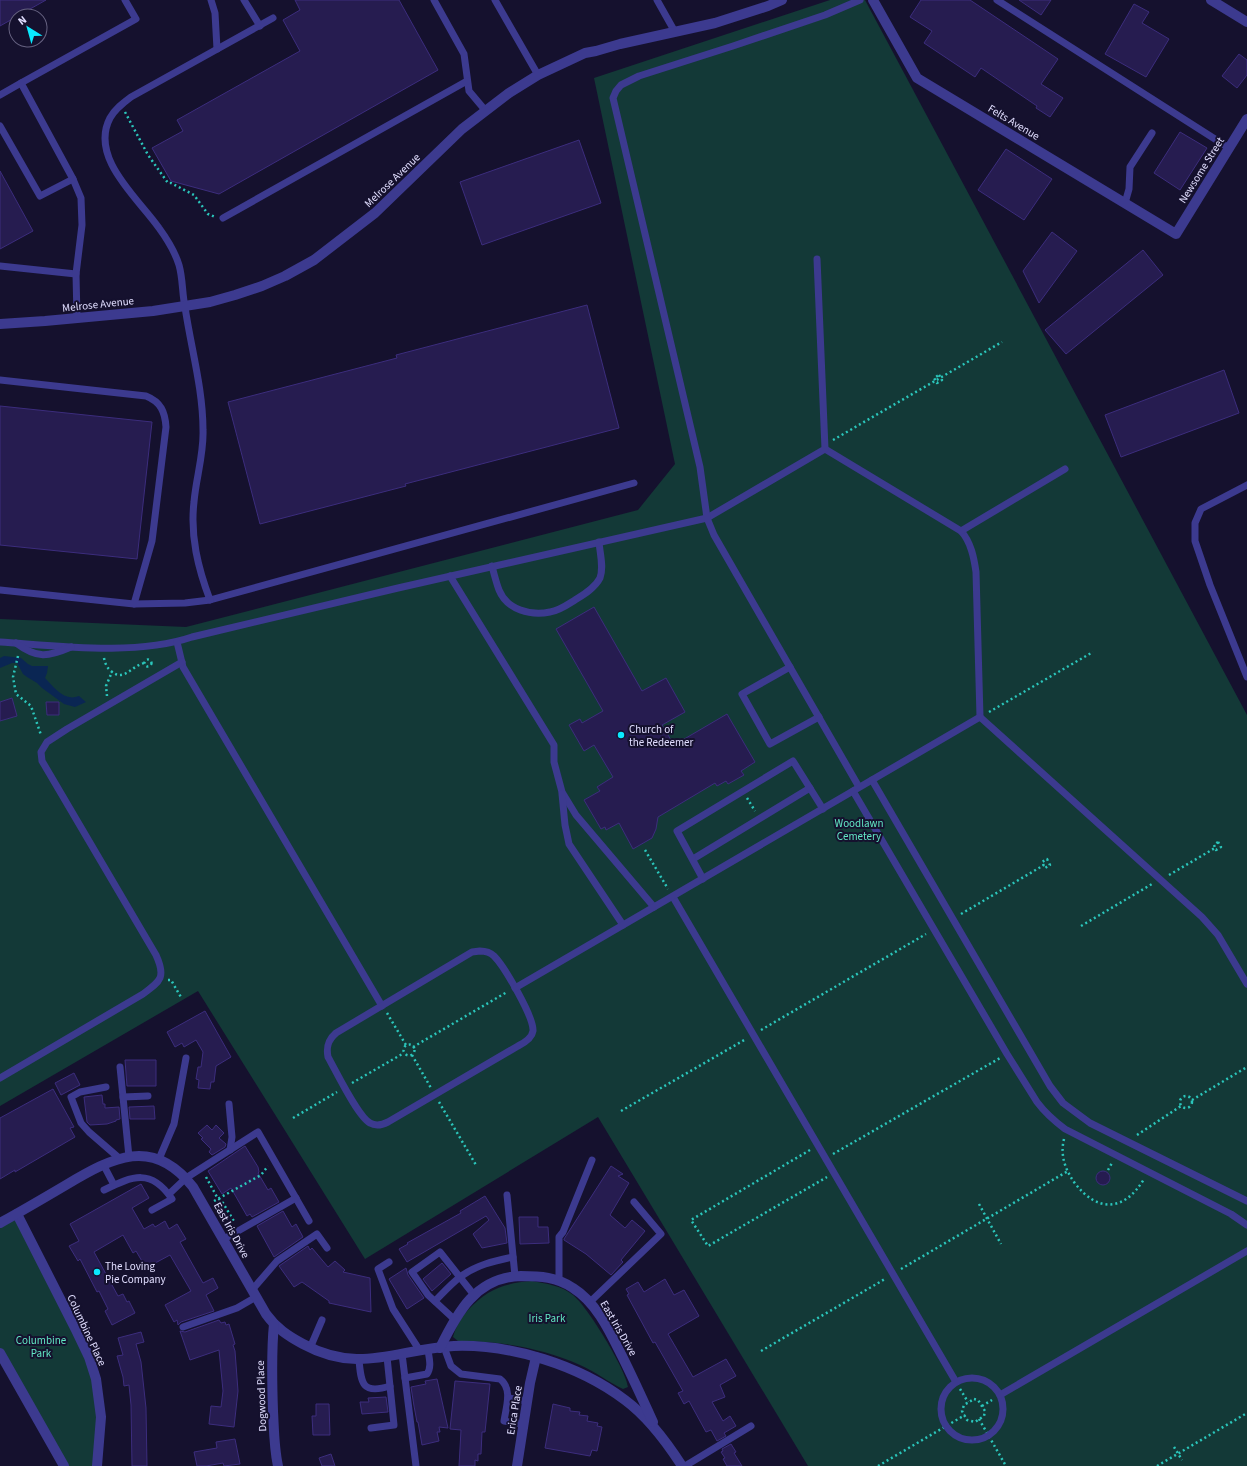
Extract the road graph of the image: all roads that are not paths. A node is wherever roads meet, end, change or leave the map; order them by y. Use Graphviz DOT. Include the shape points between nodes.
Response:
graph roads {
  1 [pos="125,0"];
  2 [pos="211,0"];
  3 [pos="244,0"];
  4 [pos="434,0"];
  5 [pos="495,0"];
  6 [pos="657,0"];
  7 [pos="782,0"];
  8 [pos="860,0"];
  9 [pos="873,0"];
  10 [pos="997,0"];
  11 [pos="1211,0"];
  12 [pos="273,18"];
  13 [pos="1247,22"];
  14 [pos="260,26"];
  15 [pos="675,32"];
  16 [pos="217,49"];
  17 [pos="538,75"];
  18 [pos="467,81"];
  19 [pos="21,83"];
  20 [pos="0,95"];
  21 [pos="485,110"];
  22 [pos="1247,119"];
  23 [pos="0,126"];
  24 [pos="1152,133"];
  25 [pos="1229,148"];
  26 [pos="73,179"];
  27 [pos="1125,203"];
  28 [pos="223,218"];
  29 [pos="1176,234"];
  30 [pos="817,259"];
  31 [pos="0,266"];
  32 [pos="76,274"];
  33 [pos="184,306"];
  34 [pos="77,318"];
  35 [pos="0,324"];
  36 [pos="0,380"];
  37 [pos="825,447"];
  38 [pos="1065,469"];
  39 [pos="634,483"];
  40 [pos="1247,485"];
  41 [pos="706,518"];
  42 [pos="961,531"];
  43 [pos="599,542"];
  44 [pos="492,566"];
  45 [pos="450,576"];
  46 [pos="0,590"];
  47 [pos="210,600"];
  48 [pos="134,604"];
  49 [pos="0,642"];
  50 [pos="177,642"];
  51 [pos="16,643"];
  52 [pos="74,646"];
  53 [pos="182,662"];
  54 [pos="790,667"];
  55 [pos="1247,677"];
  56 [pos="980,717"];
  57 [pos="819,718"];
  58 [pos="872,780"];
  59 [pos="810,788"];
  60 [pos="856,789"];
  61 [pos="562,792"];
  62 [pos="823,809"];
  63 [pos="693,859"];
  64 [pos="704,879"];
  65 [pos="672,897"];
  66 [pos="654,908"];
  67 [pos="623,925"];
  68 [pos="1247,984"];
  69 [pos="515,988"];
  70 [pos="382,1006"];
  71 [pos="186,1058"];
  72 [pos="120,1066"];
  73 [pos="0,1078"];
  74 [pos="106,1087"];
  75 [pos="148,1096"];
  76 [pos="123,1097"];
  77 [pos="229,1104"];
  78 [pos="230,1150"];
  79 [pos="124,1157"];
  80 [pos="159,1160"];
  81 [pos="592,1160"];
  82 [pos="103,1164"];
  83 [pos="186,1178"];
  84 [pos="114,1185"];
  85 [pos="104,1190"];
  86 [pos="169,1194"];
  87 [pos="507,1195"];
  88 [pos="296,1198"];
  89 [pos="1247,1201"];
  90 [pos="634,1202"];
  91 [pos="152,1210"];
  92 [pos="17,1214"];
  93 [pos="309,1220"];
  94 [pos="0,1223"];
  95 [pos="1247,1225"];
  96 [pos="224,1239"];
  97 [pos="327,1248"];
  98 [pos="1247,1251"];
  99 [pos="513,1257"];
  100 [pos="389,1262"];
  101 [pos="515,1276"];
  102 [pos="460,1277"];
  103 [pos="559,1281"];
  104 [pos="254,1294"];
  105 [pos="474,1295"];
  106 [pos="435,1301"];
  107 [pos="590,1302"];
  108 [pos="454,1319"];
  109 [pos="322,1320"];
  110 [pos="274,1324"];
  111 [pos="183,1327"];
  112 [pos="310,1348"];
  113 [pos="442,1348"];
  114 [pos="424,1350"];
  115 [pos="0,1353"];
  116 [pos="402,1354"];
  117 [pos="387,1357"];
  118 [pos="536,1357"];
  119 [pos="359,1360"];
  120 [pos="405,1378"];
  121 [pos="956,1382"];
  122 [pos="390,1386"];
  123 [pos="1000,1394"];
  124 [pos="508,1398"];
  125 [pos="527,1401"];
  126 [pos="523,1424"];
  127 [pos="751,1426"];
  128 [pos="371,1428"];
  129 [pos="657,1431"];
  130 [pos="64,1466"];
  131 [pos="97,1466"];
  132 [pos="278,1466"];
  133 [pos="416,1466"];
  134 [pos="517,1466"];
  135 [pos="682,1466"];
  136 [pos="685,1466"];
  1 -- 19 [label="lane" via="136,19"];
  2 -- 16 [label="lane" via="215,13"];
  3 -- 14 [label="lane"];
  4 -- 18 [label="lane" via="464,54"];
  5 -- 17 [label="lane"];
  6 -- 15 [label="lane"];
  7 -- 15 [label="street, Melrose Avenue" via="742,15"];
  8 -- 41 [label="lane" via="762,37 639,76 621,85 613,98 700,467"];
  9 -- 27 [label="street, Felts Avenue" via="917,78"];
  10 -- 25 [label="lane"];
  11 -- 13 [label="street"];
  12 -- 14 [label="lane"];
  14 -- 16 [label="lane"];
  15 -- 17 [label="street, Melrose Avenue" via="585,53"];
  16 -- 33 [label="lane" via="131,97 110,118 106,128 107,151 120,180 159,228 179,265"];
  17 -- 21 [label="street, Melrose Avenue"];
  18 -- 21 [label="lane" via="468,91"];
  18 -- 28 [label="lane"];
  19 -- 20 [label="lane"];
  19 -- 26 [label="lane"];
  21 -- 33 [label="street, Melrose Avenue" via="375,213 314,260 262,286 210,302"];
  22 -- 25 [label="street, Newsome Street"];
  23 -- 26 [label="lane" via="40,196"];
  24 -- 27 [label="lane" via="1130,167 1129,189"];
  25 -- 29 [label="street, Newsome Street"];
  26 -- 32 [label="lane" via="81,198 82,210"];
  27 -- 29 [label="street, Felts Avenue"];
  30 -- 37 [label="lane"];
  31 -- 32 [label="lane"];
  32 -- 34 [label="lane"];
  33 -- 34 [label="street, Melrose Avenue"];
  33 -- 47 [label="lane" via="198,384 203,430 194,503 194,546"];
  34 -- 35 [label="street, Melrose Avenue"];
  36 -- 48 [label="lane" via="146,396 153,398 163,409 166,427 152,541"];
  37 -- 41 [label="lane"];
  37 -- 42 [label="lane"];
  38 -- 42 [label="lane"];
  39 -- 47 [label="lane"];
  40 -- 55 [label="lane" via="1201,509 1195,523 1195,541"];
  41 -- 43 [label="lane"];
  41 -- 54 [label="lane"];
  42 -- 56 [label="lane" via="971,548 976,572"];
  43 -- 44 [label="lane"];
  43 -- 44 [label="lane" via="602,568 599,579 585,594 561,609 551,612 525,613 505,599 499,590"];
  44 -- 45 [label="lane"];
  45 -- 50 [label="lane"];
  45 -- 61 [label="lane" via="554,745 554,762"];
  46 -- 48 [label="lane"];
  47 -- 48 [label="lane"];
  49 -- 51 [label="lane"];
  50 -- 52 [label="lane" via="131,647"];
  50 -- 53 [label="lane"];
  51 -- 52 [label="lane"];
  51 -- 52 [label="lane" via="31,653 45,656"];
  53 -- 70 [label="lane"];
  53 -- 73 [label="lane" via="67,729 44,745 41,752 42,761 156,955 162,970 160,977 156,984 143,994"];
  54 -- 57 [label="lane"];
  54 -- 57 [label="lane" via="742,694 770,744"];
  56 -- 58 [label="lane"];
  56 -- 68 [label="lane" via="1202,917 1218,934"];
  57 -- 60 [label="lane"];
  58 -- 60 [label="lane"];
  58 -- 89 [label="lane" via="1050,1086 1063,1103 1090,1124"];
  59 -- 62 [label="lane"];
  59 -- 63 [label="lane"];
  59 -- 63 [label="lane" via="792,761 677,830"];
  60 -- 62 [label="lane"];
  60 -- 95 [label="lane" via="934,930 1007,1054 1037,1102 1054,1121 1064,1129 1231,1214"];
  61 -- 66 [label="lane" via="576,815"];
  61 -- 67 [label="lane" via="569,844"];
  62 -- 64 [label="lane"];
  63 -- 64 [label="lane"];
  64 -- 65 [label="lane"];
  65 -- 66 [label="lane"];
  65 -- 121 [label="lane"];
  66 -- 67 [label="lane"];
  67 -- 69 [label="lane"];
  69 -- 70 [label="lane" via="495,958 486,952 476,951"];
  69 -- 70 [label="lane" via="531,1019 533,1030 530,1037 435,1096 382,1124 369,1122 361,1114 328,1057 327,1044 336,1033"];
  71 -- 80 [label="lane" via="174,1124"];
  72 -- 76 [label="lane"];
  74 -- 79 [label="lane" via="80,1092 71,1097 81,1123 89,1132"];
  75 -- 76 [label="lane"];
  76 -- 79 [label="lane"];
  77 -- 78 [label="lane" via="232,1137"];
  78 -- 83 [label="lane"];
  78 -- 88 [label="lane" via="258,1132"];
  79 -- 80 [label="street, East Iris Drive" via="146,1156"];
  79 -- 82 [label="street, East Iris Drive"];
  80 -- 83 [label="street, East Iris Drive" via="177,1169"];
  81 -- 103 [label="lane" via="559,1237"];
  82 -- 84 [label="lane"];
  82 -- 92 [label="street, East Iris Drive"];
  83 -- 86 [label="lane"];
  83 -- 96 [label="street, East Iris Drive"];
  84 -- 85 [label="lane"];
  84 -- 86 [label="lane" via="126,1179 147,1178"];
  86 -- 91 [label="lane" via="172,1199"];
  87 -- 99 [label="lane"];
  88 -- 93 [label="lane"];
  88 -- 96 [label="lane"];
  90 -- 107 [label="lane" via="661,1234"];
  92 -- 94 [label="street, East Iris Drive"];
  92 -- 131 [label="street, Columbine Place" via="89,1357 96,1379 101,1417"];
  96 -- 104 [label="street, East Iris Drive"];
  97 -- 104 [label="lane" via="317,1234 277,1261"];
  98 -- 123 [label="lane"];
  99 -- 101 [label="lane"];
  99 -- 102 [label="lane" via="484,1264"];
  100 -- 114 [label="lane" via="378,1269 388,1297 393,1309"];
  101 -- 103 [label="street, East Iris Drive" via="546,1277"];
  101 -- 105 [label="street, East Iris Drive" via="496,1281"];
  102 -- 105 [label="lane"];
  102 -- 106 [label="lane"];
  102 -- 106 [label="lane" via="440,1252 412,1272"];
  103 -- 107 [label="street, East Iris Drive" via="574,1288"];
  104 -- 110 [label="street, East Iris Drive"];
  104 -- 111 [label="lane" via="237,1308"];
  105 -- 108 [label="street, East Iris Drive"];
  106 -- 108 [label="lane"];
  107 -- 129 [label="street, East Iris Drive" via="609,1332"];
  108 -- 113 [label="street, East Iris Drive"];
  109 -- 112 [label="lane"];
  110 -- 112 [label="street, East Iris Drive"];
  110 -- 132 [label="street, Dogwood Place" via="273,1408"];
  112 -- 119 [label="street, East Iris Drive" via="338,1357"];
  113 -- 114 [label="street, East Iris Drive"];
  113 -- 118 [label="street, East Iris Drive" via="483,1347"];
  113 -- 124 [label="lane" via="449,1363 461,1374 500,1379 508,1390"];
  114 -- 116 [label="street, East Iris Drive"];
  114 -- 120 [label="lane" via="430,1370 424,1376"];
  115 -- 130 [label="street"];
  116 -- 117 [label="street, East Iris Drive"];
  116 -- 120 [label="lane"];
  117 -- 119 [label="street, East Iris Drive"];
  117 -- 122 [label="lane"];
  118 -- 125 [label="street, Erica Place"];
  118 -- 129 [label="street, East Iris Drive" via="574,1370 602,1385 625,1400"];
  119 -- 122 [label="lane" via="360,1377 365,1386 375,1390"];
  120 -- 133 [label="lane"];
  121 -- 123 [label="lane" via="967,1378 980,1379 992,1385"];
  121 -- 123 [label="lane" via="946,1392 941,1404 941,1416 953,1435 964,1440 977,1440 988,1436 998,1426 1003,1415"];
  122 -- 128 [label="lane" via="394,1425"];
  124 -- 125 [label="lane"];
  124 -- 126 [label="lane" via="504,1421"];
  125 -- 126 [label="street, Erica Place"];
  126 -- 134 [label="street, Erica Place"];
  127 -- 136 [label="lane"];
  129 -- 135 [label="street, East Iris Drive"];
}
